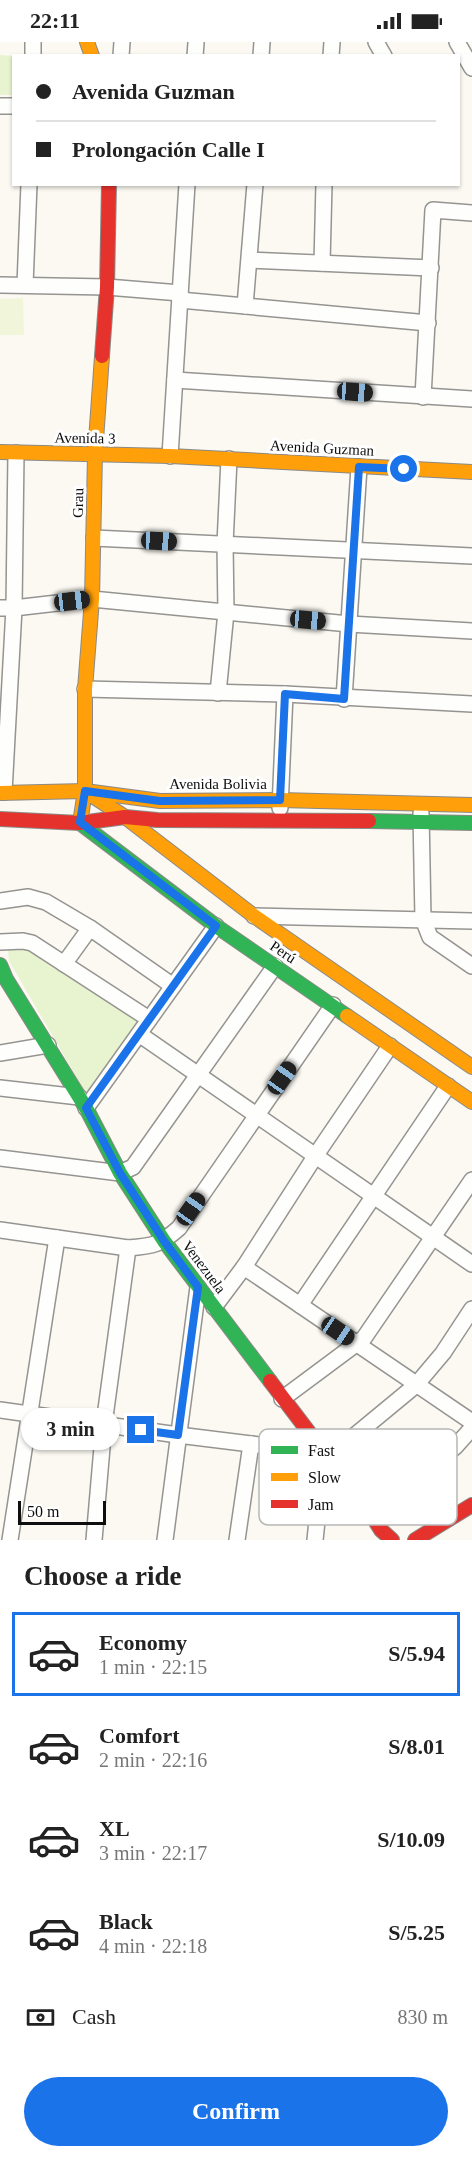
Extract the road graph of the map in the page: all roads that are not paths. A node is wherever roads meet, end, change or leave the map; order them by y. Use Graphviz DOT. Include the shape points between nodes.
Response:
graph roads {
  1 [pos="457,42"];
  2 [pos="472,69"];
  3 [pos="29,186"];
  4 [pos="109,186"];
  5 [pos="187,186"];
  6 [pos="255,186"];
  7 [pos="324,186"];
  8 [pos="472,213"];
  9 [pos="250,260"];
  10 [pos="322,263"];
  11 [pos="431,268"];
  12 [pos="0,285"];
  13 [pos="25,285"];
  14 [pos="107,287"];
  15 [pos="180,296"];
  16 [pos="245,306"];
  17 [pos="428,323"];
  18 [pos="175,380"];
  19 [pos="423,397"];
  20 [pos="472,399"];
  21 [pos="0,452"];
  22 [pos="16,453"];
  23 [pos="95,454"];
  24 [pos="170,456"];
  25 [pos="229,459"];
  26 [pos="359,467"];
  27 [pos="472,472"];
  28 [pos="94,538"];
  29 [pos="225,544"];
  30 [pos="354,550"];
  31 [pos="472,556"];
  32 [pos="92,598"];
  33 [pos="7,608"];
  34 [pos="226,612"];
  35 [pos="349,624"];
  36 [pos="472,631"];
  37 [pos="85,689"];
  38 [pos="218,693"];
  39 [pos="285,694"];
  40 [pos="344,699"];
  41 [pos="472,704"];
  42 [pos="85,791"];
  43 [pos="2,793"];
  44 [pos="280,800"];
  45 [pos="421,804"];
  46 [pos="472,806"];
  47 [pos="125,817"];
  48 [pos="0,819"];
  49 [pos="279,819"];
  50 [pos="80,822"];
  51 [pos="421,823"];
  52 [pos="472,823"];
  53 [pos="0,901"];
  54 [pos="254,916"];
  55 [pos="423,919"];
  56 [pos="472,921"];
  57 [pos="216,926"];
  58 [pos="90,928"];
  59 [pos="0,942"];
  60 [pos="64,963"];
  61 [pos="275,966"];
  62 [pos="472,966"];
  63 [pos="2,974"];
  64 [pos="173,986"];
  65 [pos="333,1005"];
  66 [pos="149,1019"];
  67 [pos="139,1034"];
  68 [pos="48,1045"];
  69 [pos="390,1046"];
  70 [pos="0,1053"];
  71 [pos="472,1067"];
  72 [pos="199,1075"];
  73 [pos="448,1086"];
  74 [pos="0,1088"];
  75 [pos="82,1102"];
  76 [pos="472,1102"];
  77 [pos="256,1114"];
  78 [pos="316,1155"];
  79 [pos="0,1158"];
  80 [pos="120,1173"];
  81 [pos="472,1180"];
  82 [pos="374,1196"];
  83 [pos="0,1230"];
  84 [pos="434,1237"];
  85 [pos="57,1238"];
  86 [pos="164,1241"];
  87 [pos="128,1248"];
  88 [pos="472,1264"];
  89 [pos="244,1267"];
  90 [pos="198,1287"];
  91 [pos="300,1305"];
  92 [pos="214,1307"];
  93 [pos="472,1309"];
  94 [pos="358,1344"];
  95 [pos="416,1385"];
  96 [pos="282,1399"];
  97 [pos="0,1410"];
  98 [pos="30,1415"];
  99 [pos="472,1422"];
  100 [pos="104,1424"];
  101 [pos="472,1428"];
  102 [pos="305,1429"];
  103 [pos="363,1429"];
  104 [pos="178,1435"];
  105 [pos="251,1444"];
  106 [pos="259,1445"];
  107 [pos="457,1445"];
  108 [pos="472,1505"];
  109 [pos="457,1514"];
  110 [pos="317,1525"];
  111 [pos="378,1525"];
  112 [pos="439,1525"];
  113 [pos="10,1540"];
  114 [pos="94,1540"];
  115 [pos="165,1540"];
  116 [pos="237,1540"];
  117 [pos="315,1540"];
  118 [pos="392,1540"];
  119 [pos="415,1540"];
  1 -- 2 [label="street"];
  3 -- 13 [label="street"];
  4 -- 14 [label="street, Grau"];
  5 -- 15 [label="street"];
  6 -- 9 [label="street"];
  7 -- 10 [label="street"];
  8 -- 11 [label="street" via="433,210"];
  9 -- 10 [label="street"];
  9 -- 16 [label="street"];
  10 -- 11 [label="street"];
  11 -- 17 [label="street"];
  12 -- 13 [label="street"];
  13 -- 14 [label="street"];
  14 -- 15 [label="street"];
  14 -- 23 [label="street, Grau"];
  15 -- 16 [label="street"];
  15 -- 18 [label="street"];
  16 -- 17 [label="street"];
  17 -- 19 [label="street"];
  18 -- 19 [label="street"];
  18 -- 24 [label="street"];
  19 -- 20 [label="street"];
  21 -- 22 [label="street, Avenida 3"];
  22 -- 23 [label="street, Avenida 3"];
  22 -- 33 [label="street"];
  23 -- 24 [label="street, Avenida 3"];
  23 -- 28 [label="street, Grau"];
  24 -- 25 [label="street, Avenida Guzman"];
  25 -- 26 [label="street, Avenida Guzman"];
  25 -- 29 [label="street"];
  26 -- 27 [label="street, Avenida Guzman"];
  26 -- 30 [label="street"];
  28 -- 29 [label="street"];
  28 -- 32 [label="street, Grau"];
  29 -- 30 [label="street"];
  29 -- 34 [label="street"];
  30 -- 31 [label="street"];
  30 -- 35 [label="street"];
  32 -- 33 [label="street"];
  32 -- 34 [label="street"];
  32 -- 37 [label="street, Grau"];
  33 -- 43 [label="street"];
  34 -- 35 [label="street"];
  34 -- 38 [label="street"];
  35 -- 36 [label="street"];
  35 -- 40 [label="street"];
  37 -- 38 [label="street"];
  37 -- 42 [label="street, Grau"];
  38 -- 39 [label="street"];
  39 -- 40 [label="street"];
  39 -- 44 [label="street"];
  40 -- 41 [label="street"];
  42 -- 43 [label="street, Avenida Bolivia"];
  42 -- 44 [label="street, Avenida Bolivia" via="160,801"];
  42 -- 47 [label="street, Perú"];
  42 -- 50 [label="street, Grau"];
  44 -- 45 [label="street, Avenida Bolivia"];
  44 -- 49 [label="street"];
  45 -- 46 [label="street, Avenida Bolivia"];
  45 -- 51 [label="street"];
  47 -- 49 [label="street"];
  47 -- 50 [label="street"];
  47 -- 54 [label="street, Perú"];
  48 -- 50 [label="street"];
  49 -- 51 [label="street"];
  50 -- 57 [label="street, Perú"];
  51 -- 52 [label="street"];
  51 -- 55 [label="street"];
  53 -- 58 [label="street" via="38,898"];
  54 -- 55 [label="street"];
  54 -- 71 [label="street, Perú"];
  55 -- 56 [label="street"];
  55 -- 62 [label="street" via="430,937"];
  57 -- 61 [label="street, Perú"];
  57 -- 64 [label="street"];
  58 -- 60 [label="street"];
  58 -- 64 [label="street"];
  59 -- 60 [label="street" via="32,943"];
  60 -- 66 [label="street"];
  61 -- 65 [label="street, Perú"];
  61 -- 72 [label="street"];
  63 -- 68 [label="street, Venezuela"];
  64 -- 66 [label="street"];
  65 -- 69 [label="street, Perú"];
  65 -- 77 [label="street"];
  66 -- 67 [label="street"];
  67 -- 72 [label="street"];
  67 -- 75 [label="street"];
  68 -- 70 [label="street"];
  68 -- 75 [label="street, Venezuela"];
  69 -- 73 [label="street, Perú"];
  69 -- 78 [label="street"];
  72 -- 77 [label="street"];
  72 -- 80 [label="street" via="133,1167"];
  73 -- 76 [label="street, Perú"];
  73 -- 82 [label="street"];
  74 -- 75 [label="street"];
  75 -- 80 [label="street, Venezuela"];
  77 -- 78 [label="street"];
  77 -- 86 [label="street" via="178,1228"];
  78 -- 82 [label="street"];
  78 -- 89 [label="street"];
  79 -- 80 [label="street"];
  80 -- 86 [label="street, Venezuela"];
  81 -- 84 [label="street"];
  82 -- 84 [label="street"];
  82 -- 91 [label="street"];
  83 -- 85 [label="street"];
  84 -- 88 [label="street"];
  84 -- 94 [label="street"];
  85 -- 87 [label="street"];
  85 -- 98 [label="street"];
  86 -- 87 [label="street"];
  86 -- 90 [label="street, Venezuela"];
  87 -- 100 [label="street"];
  89 -- 91 [label="street"];
  89 -- 92 [label="street"];
  90 -- 92 [label="street, Venezuela"];
  90 -- 104 [label="street"];
  91 -- 94 [label="street"];
  92 -- 96 [label="street, Venezuela"];
  93 -- 95 [label="street"];
  94 -- 95 [label="street"];
  94 -- 96 [label="street"];
  95 -- 99 [label="street"];
  95 -- 103 [label="street"];
  96 -- 102 [label="street, Venezuela"];
  97 -- 98 [label="street"];
  98 -- 100 [label="street"];
  98 -- 113 [label="street"];
  100 -- 104 [label="street"];
  100 -- 114 [label="street"];
  101 -- 107 [label="street"];
  104 -- 105 [label="street"];
  104 -- 115 [label="street"];
  105 -- 106 [label="street"];
  105 -- 116 [label="street"];
  108 -- 109 [label="street"];
  110 -- 117 [label="street"];
  111 -- 118 [label="street, Venezuela"];
  112 -- 119 [label="street"];
}
